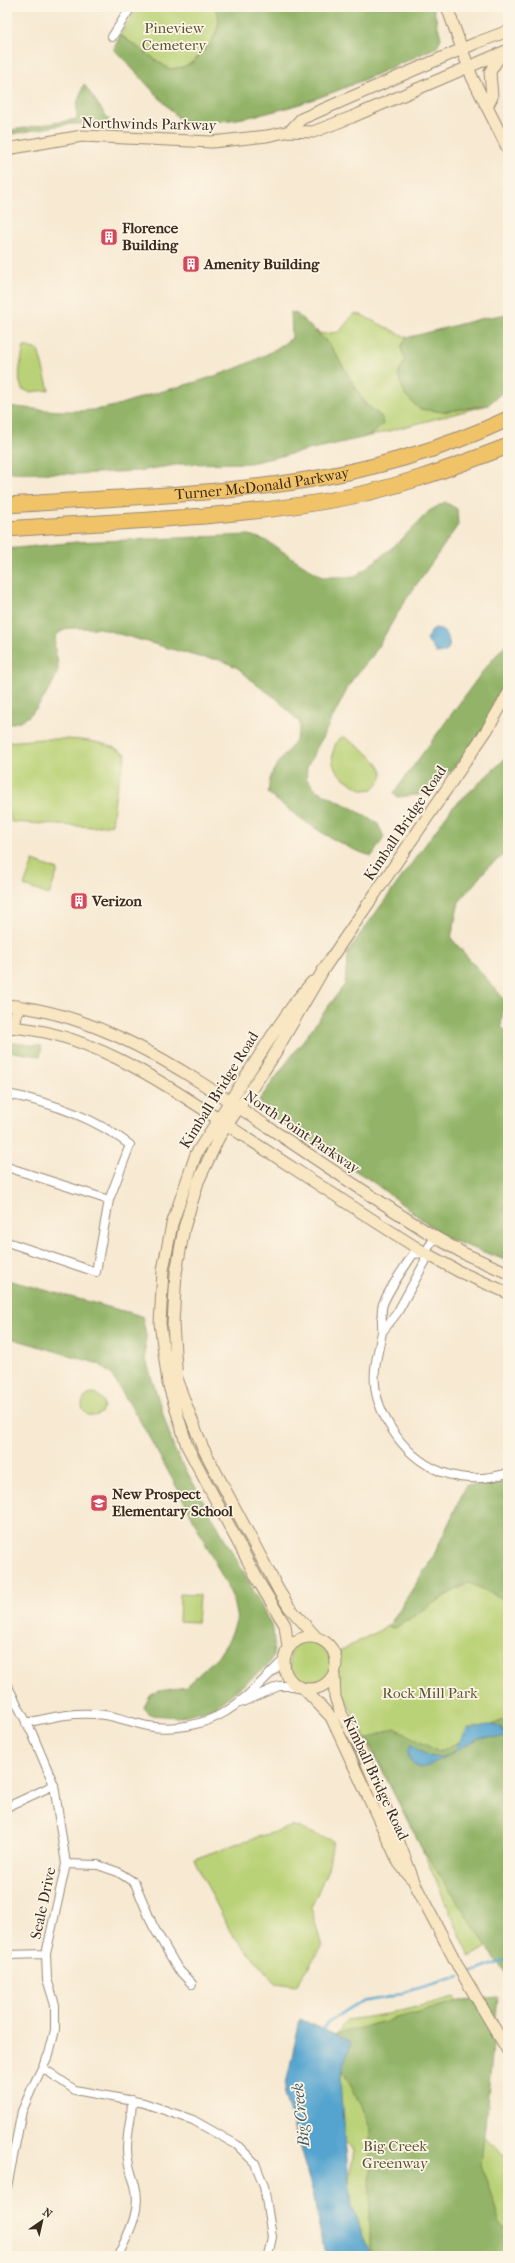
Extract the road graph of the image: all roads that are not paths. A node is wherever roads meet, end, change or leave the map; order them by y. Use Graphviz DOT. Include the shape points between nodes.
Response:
graph roads {
  1 [pos="131,7"];
  2 [pos="447,7"];
  3 [pos="508,32"];
  4 [pos="112,37"];
  5 [pos="462,50"];
  6 [pos="505,52"];
  7 [pos="469,68"];
  8 [pos="487,107"];
  9 [pos="290,131"];
  10 [pos="7,149"];
  11 [pos="508,149"];
  12 [pos="508,419"];
  13 [pos="508,446"];
  14 [pos="7,505"];
  15 [pos="7,529"];
  16 [pos="508,694"];
  17 [pos="326,967"];
  18 [pos="13,1006"];
  19 [pos="10,1027"];
  20 [pos="7,1094"];
  21 [pos="228,1101"];
  22 [pos="239,1108"];
  23 [pos="217,1118"];
  24 [pos="227,1125"];
  25 [pos="7,1167"];
  26 [pos="109,1200"];
  27 [pos="435,1237"];
  28 [pos="7,1242"];
  29 [pos="425,1253"];
  30 [pos="508,1273"];
  31 [pos="508,1293"];
  32 [pos="382,1332"];
  33 [pos="508,1474"];
  34 [pos="317,1638"];
  35 [pos="288,1648"];
  36 [pos="284,1660"];
  37 [pos="334,1676"];
  38 [pos="7,1685"];
  39 [pos="300,1688"];
  40 [pos="238,1704"];
  41 [pos="26,1723"];
  42 [pos="54,1786"];
  43 [pos="7,1807"];
  44 [pos="66,1864"];
  45 [pos="416,1884"];
  46 [pos="46,1954"];
  47 [pos="7,1955"];
  48 [pos="192,1984"];
  49 [pos="508,2051"];
  50 [pos="43,2068"];
  51 [pos="132,2100"];
  52 [pos="7,2187"];
  53 [pos="118,2256"];
  54 [pos="268,2256"];
  1 -- 4 [label="street"];
  2 -- 5 [label="street"];
  3 -- 5 [label="street"];
  5 -- 7 [label="street"];
  5 -- 9 [label="street" via="301,119"];
  6 -- 7 [label="street, Northwinds Parkway"];
  6 -- 8 [label="street" via="490,72 492,97"];
  7 -- 8 [label="street"];
  7 -- 9 [label="street, Northwinds Parkway" via="313,132"];
  8 -- 11 [label="street"];
  9 -- 10 [label="street, Northwinds Parkway" via="212,142 82,136"];
  12 -- 14 [label="highway, Turner McDonald Parkway" via="430,449 332,475 294,482 248,488"];
  13 -- 15 [label="highway, Turner McDonald Parkway" via="413,480 334,500 256,512"];
  16 -- 17 [label="street, Kimball Bridge Road" via="487,730"];
  17 -- 21 [label="street, Kimball Bridge Road" via="296,1000"];
  17 -- 22 [label="street, Kimball Bridge Road"];
  18 -- 19 [label="street"];
  18 -- 21 [label="street, North Point Parkway" via="52,1013 114,1034 151,1052"];
  19 -- 23 [label="street" via="59,1037 98,1050 158,1081"];
  20 -- 26 [label="street" via="30,1098 90,1120 130,1145"];
  21 -- 22 [label="street, North Point Parkway"];
  21 -- 23 [label="street, Kimball Bridge Road"];
  22 -- 24 [label="street, Kimball Bridge Road"];
  22 -- 27 [label="street, North Point Parkway"];
  23 -- 24 [label="street"];
  23 -- 35 [label="street, Kimball Bridge Road" via="196,1154 172,1224 163,1270 160,1323 165,1364 168,1383 187,1446 260,1584 285,1625"];
  24 -- 29 [label="street"];
  24 -- 34 [label="street, Kimball Bridge Road" via="207,1159 198,1182 190,1204 180,1250 173,1324 177,1381 202,1446 279,1591 289,1607"];
  25 -- 26 [label="street"];
  26 -- 28 [label="street" via="96,1272"];
  27 -- 29 [label="street"];
  27 -- 30 [label="street, North Point Parkway"];
  29 -- 31 [label="street"];
  29 -- 32 [label="street" via="425,1262 397,1313"];
  29 -- 32 [label="street" via="413,1254 383,1305"];
  32 -- 33 [label="street" via="375,1360 375,1386 379,1406 404,1447 418,1459 446,1474 479,1480"];
  34 -- 35 [label="street" via="303,1638"];
  34 -- 37 [label="street" via="333,1650 336,1662"];
  35 -- 36 [label="street"];
  36 -- 39 [label="street" via="285,1673"];
  36 -- 40 [label="street"];
  37 -- 39 [label="street" via="321,1688"];
  37 -- 45 [label="street, Kimball Bridge Road" via="335,1697 340,1711 362,1752"];
  38 -- 41 [label="street, Seale Drive"];
  39 -- 40 [label="street" via="279,1686"];
  39 -- 45 [label="street, Kimball Bridge Road" via="331,1718 399,1863"];
  40 -- 41 [label="street" via="212,1718 175,1727 150,1727 104,1715 74,1713"];
  41 -- 42 [label="street, Seale Drive"];
  42 -- 43 [label="street"];
  42 -- 44 [label="street, Seale Drive"];
  44 -- 46 [label="street, Seale Drive"];
  44 -- 48 [label="street" via="98,1865 118,1872 135,1883 153,1926 178,1969"];
  45 -- 49 [label="street, Kimball Bridge Road" via="482,2010"];
  46 -- 47 [label="street"];
  46 -- 50 [label="street, Seale Drive" via="47,1979 56,2017 53,2042"];
  50 -- 51 [label="street" via="75,2090"];
  50 -- 52 [label="street, Seale Drive" via="22,2111"];
  51 -- 53 [label="street" via="127,2150 136,2192 136,2211 132,2227"];
  51 -- 54 [label="street" via="193,2120 237,2144 247,2154 260,2174 264,2186 272,2237"];
}
